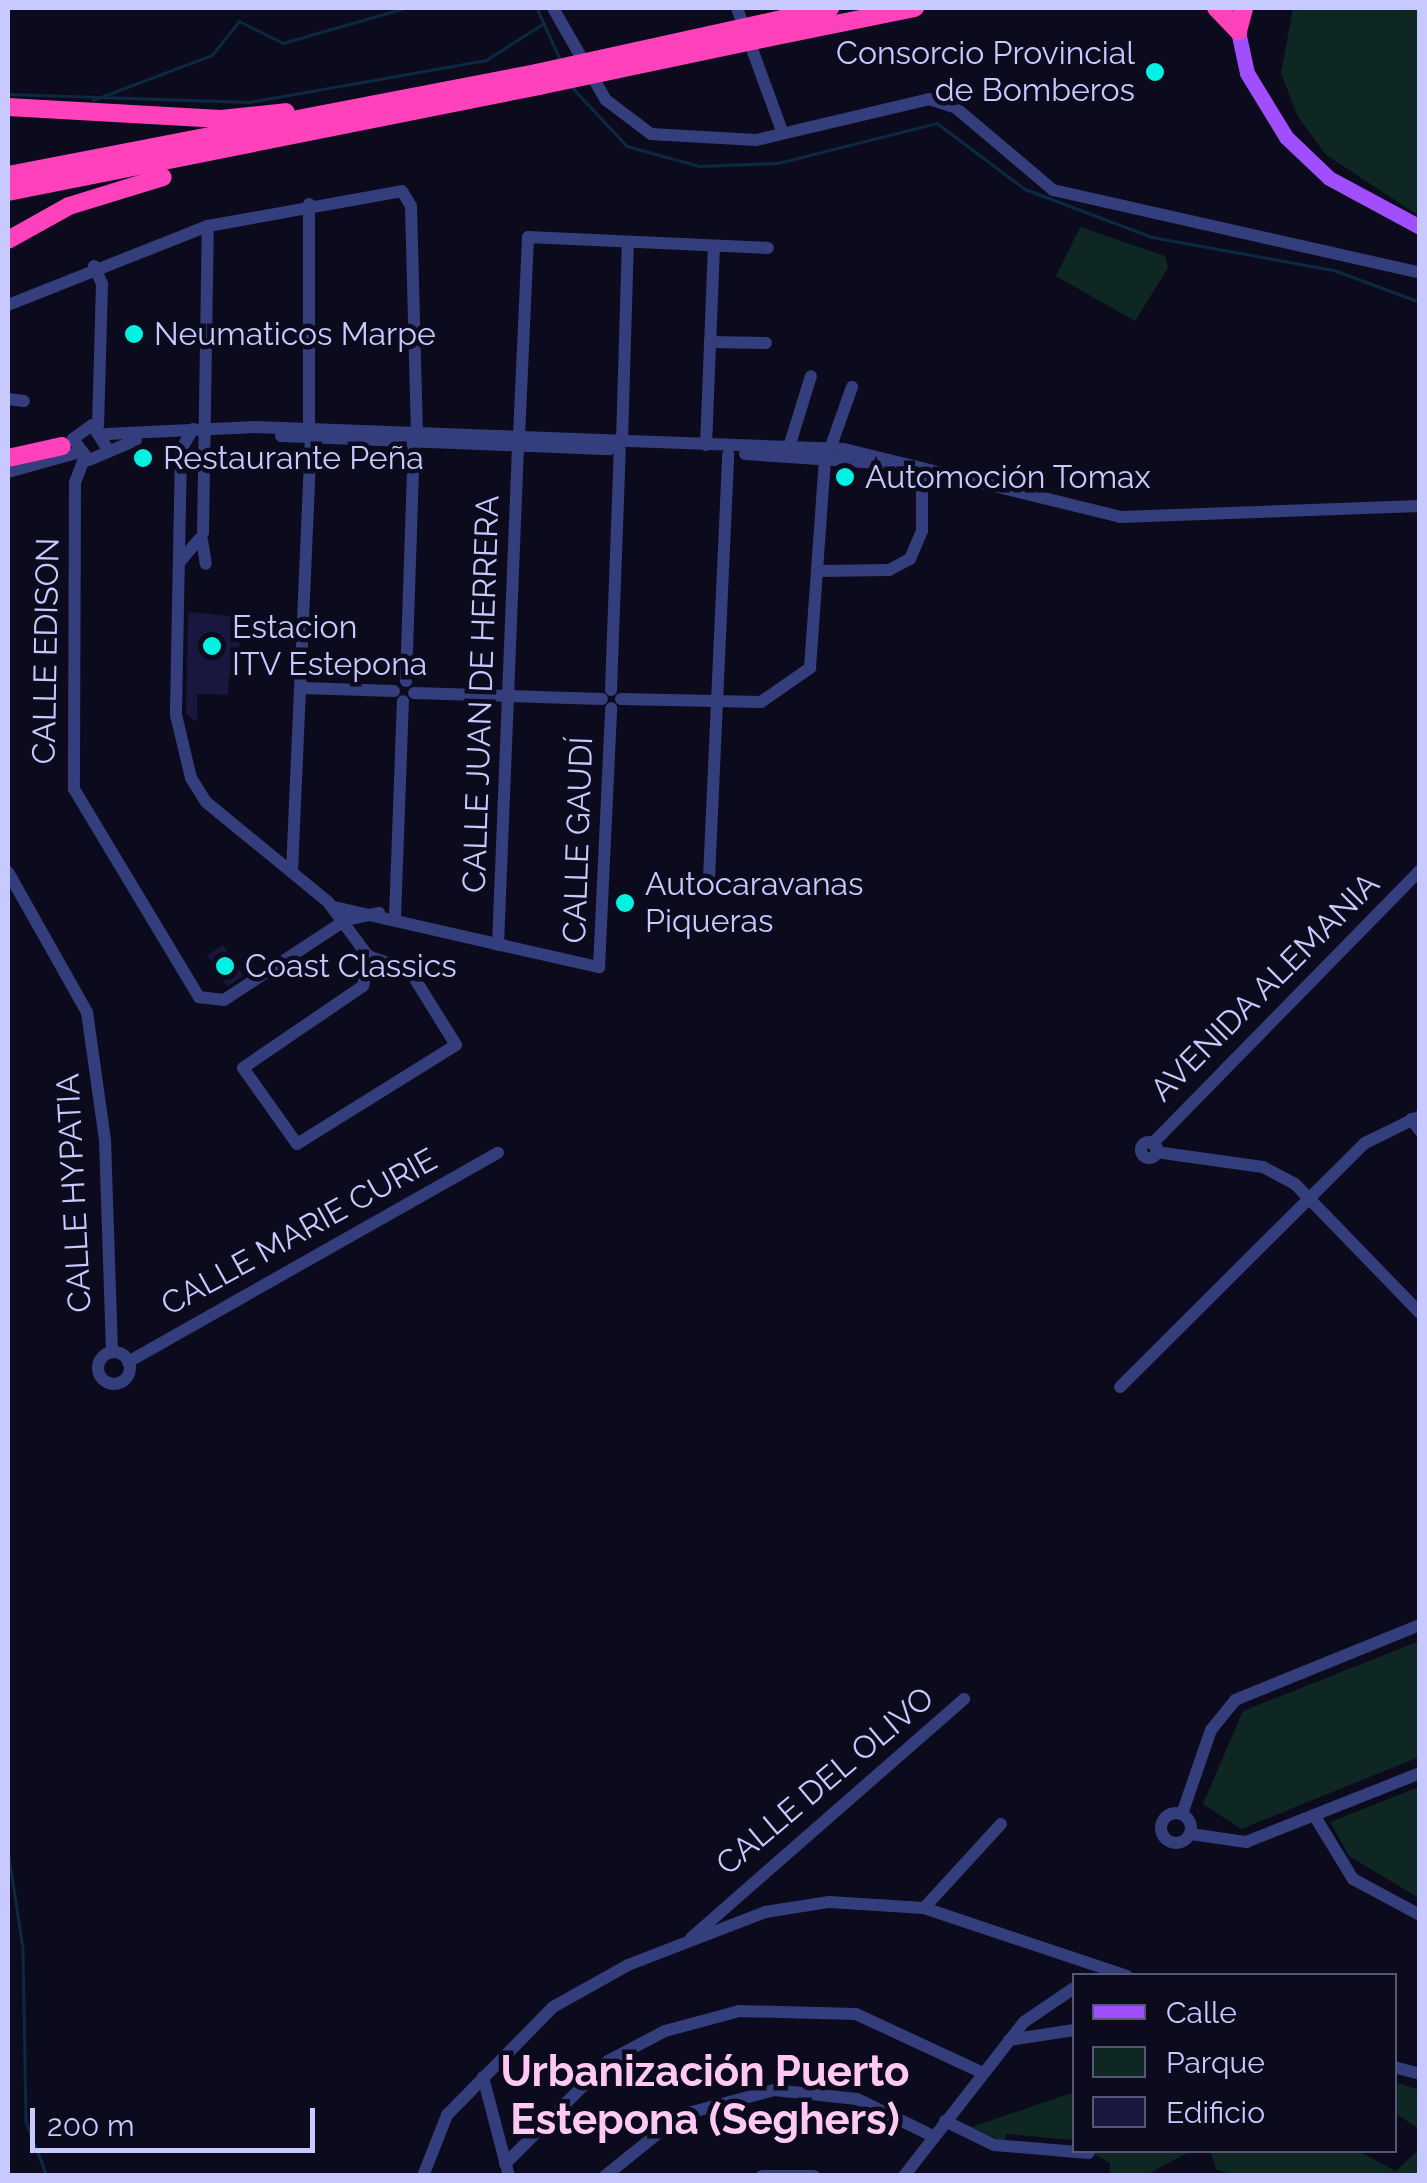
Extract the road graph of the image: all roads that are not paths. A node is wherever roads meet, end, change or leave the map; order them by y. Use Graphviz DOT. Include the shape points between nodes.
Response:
graph roads {
  1 [pos="554,8"];
  2 [pos="737,8"];
  3 [pos="830,8"];
  4 [pos="913,8"];
  5 [pos="931,8"];
  6 [pos="1216,8"];
  7 [pos="1233,8"];
  8 [pos="1244,8"];
  9 [pos="765,30"];
  10 [pos="1238,31"];
  11 [pos="538,79"];
  12 [pos="8,106"];
  13 [pos="361,107"];
  14 [pos="781,128"];
  15 [pos="249,148"];
  16 [pos="8,175"];
  17 [pos="8,192"];
  18 [pos="309,204"];
  19 [pos="208,226"];
  20 [pos="1420,227"];
  21 [pos="8,240"];
  22 [pos="628,242"];
  23 [pos="714,246"];
  24 [pos="768,248"];
  25 [pos="94,266"];
  26 [pos="1420,273"];
  27 [pos="8,305"];
  28 [pos="710,342"];
  29 [pos="766,343"];
  30 [pos="811,376"];
  31 [pos="852,386"];
  32 [pos="8,399"];
  33 [pos="24,401"];
  34 [pos="208,431"];
  35 [pos="188,432"];
  36 [pos="310,433"];
  37 [pos="104,436"];
  38 [pos="415,437"];
  39 [pos="519,441"];
  40 [pos="706,445"];
  41 [pos="621,446"];
  42 [pos="8,447"];
  43 [pos="789,447"];
  44 [pos="29,448"];
  45 [pos="74,450"];
  46 [pos="681,452"];
  47 [pos="828,453"];
  48 [pos="728,454"];
  49 [pos="8,458"];
  50 [pos="922,468"];
  51 [pos="8,472"];
  52 [pos="1420,506"];
  53 [pos="180,519"];
  54 [pos="201,534"];
  55 [pos="179,563"];
  56 [pos="206,564"];
  57 [pos="819,572"];
  58 [pos="302,688"];
  59 [pos="404,691"];
  60 [pos="508,696"];
  61 [pos="611,699"];
  62 [pos="713,702"];
  63 [pos="1420,870"];
  64 [pos="8,872"];
  65 [pos="292,872"];
  66 [pos="709,878"];
  67 [pos="334,908"];
  68 [pos="379,913"];
  69 [pos="395,917"];
  70 [pos="346,920"];
  71 [pos="498,945"];
  72 [pos="368,956"];
  73 [pos="1415,1118"];
  74 [pos="1420,1131"];
  75 [pos="498,1153"];
  76 [pos="1311,1197"];
  77 [pos="1420,1313"];
  78 [pos="112,1352"];
  79 [pos="128,1362"];
  80 [pos="1120,1388"];
  81 [pos="1420,1626"];
  82 [pos="964,1699"];
  83 [pos="1420,1773"];
  84 [pos="1182,1814"];
  85 [pos="1314,1815"];
  86 [pos="1002,1824"];
  87 [pos="1191,1834"];
  88 [pos="722,1904"];
  89 [pos="924,1908"];
  90 [pos="1420,1915"];
  91 [pos="734,1922"];
  92 [pos="691,1938"];
  93 [pos="1099,1971"];
  94 [pos="1072,1990"];
  95 [pos="1072,2030"];
  96 [pos="1009,2040"];
  97 [pos="983,2073"];
  98 [pos="483,2077"];
  99 [pos="945,2121"];
  100 [pos="933,2136"];
  101 [pos="1072,2152"];
  102 [pos="507,2170"];
  103 [pos="423,2176"];
  104 [pos="605,2176"];
  105 [pos="762,2176"];
  106 [pos="814,2176"];
  107 [pos="904,2176"];
  1 -- 14 [label="street" via="606,100 651,134 756,140"];
  2 -- 14 [label="street"];
  3 -- 9 [label="highway"];
  4 -- 5 [label="highway"];
  4 -- 9 [label="highway"];
  6 -- 10 [label="highway"];
  7 -- 10 [label="main road"];
  8 -- 10 [label="highway"];
  9 -- 11 [label="highway, bridge"];
  10 -- 20 [label="main road" via="1266,96 1304,145"];
  11 -- 13 [label="highway"];
  11 -- 15 [label="highway"];
  12 -- 13 [label="highway" via="221,119"];
  13 -- 16 [label="highway"];
  14 -- 26 [label="street" via="834,128 930,99 974,122 1053,190"];
  15 -- 17 [label="highway"];
  15 -- 21 [label="highway" via="69,206"];
  18 -- 19 [label="street"];
  18 -- 36 [label="street"];
  18 -- 38 [label="street" via="407,193"];
  19 -- 25 [label="street"];
  19 -- 34 [label="street"];
  22 -- 23 [label="street"];
  22 -- 39 [label="street, CALLE JUAN DE HERRERA" via="528,237"];
  22 -- 41 [label="street, CALLE GAUDÍ"];
  23 -- 24 [label="street"];
  23 -- 28 [label="street"];
  25 -- 27 [label="street"];
  25 -- 37 [label="street" via="102,284"];
  28 -- 29 [label="street"];
  28 -- 40 [label="street"];
  30 -- 43 [label="street"];
  31 -- 47 [label="street"];
  32 -- 33 [label="street"];
  34 -- 35 [label="street"];
  34 -- 36 [label="street"];
  34 -- 36 [label="street"];
  34 -- 54 [label="street"];
  35 -- 37 [label="street"];
  35 -- 53 [label="street"];
  36 -- 38 [label="street"];
  36 -- 58 [label="street"];
  37 -- 45 [label="street"];
  37 -- 45 [label="street" via="78,430"];
  38 -- 39 [label="street"];
  38 -- 39 [label="street"];
  38 -- 59 [label="street"];
  39 -- 41 [label="street"];
  39 -- 60 [label="street, CALLE JUAN DE HERRERA"];
  40 -- 41 [label="street"];
  40 -- 43 [label="street"];
  40 -- 46 [label="street"];
  41 -- 46 [label="street"];
  41 -- 61 [label="street, CALLE GAUDÍ"];
  42 -- 44 [label="highway"];
  43 -- 47 [label="street"];
  44 -- 45 [label="street"];
  45 -- 49 [label="highway"];
  45 -- 51 [label="street"];
  45 -- 70 [label="street, CALLE EDISON" via="72,779 85,814 204,1002 224,1000"];
  46 -- 48 [label="street"];
  47 -- 48 [label="street"];
  47 -- 50 [label="street"];
  47 -- 50 [label="street" via="870,452"];
  47 -- 57 [label="street"];
  48 -- 62 [label="street"];
  50 -- 52 [label="street" via="1040,502 1164,516"];
  50 -- 57 [label="street" via="922,531 910,560 889,570"];
  53 -- 54 [label="street"];
  53 -- 55 [label="street"];
  54 -- 55 [label="street"];
  54 -- 56 [label="street"];
  55 -- 65 [label="street" via="176,715 191,778"];
  57 -- 62 [label="street" via="815,658 770,700"];
  58 -- 59 [label="street"];
  58 -- 65 [label="street"];
  59 -- 60 [label="street"];
  59 -- 69 [label="street"];
  60 -- 61 [label="street"];
  60 -- 71 [label="street, CALLE JUAN DE HERRERA"];
  61 -- 62 [label="street"];
  61 -- 71 [label="street, CALLE GAUDÍ" via="602,960 593,969"];
  62 -- 66 [label="street"];
  63 -- 76 [label="street, AVENIDA ALEMANIA" via="1154,1148 1263,1168"];
  64 -- 78 [label="street, CALLE HYPATIA" via="87,1012 105,1140"];
  65 -- 67 [label="street"];
  67 -- 68 [label="street"];
  67 -- 70 [label="street"];
  68 -- 69 [label="street"];
  68 -- 70 [label="street"];
  69 -- 71 [label="street"];
  70 -- 72 [label="street"];
  72 -- 72 [label="street" via="363,986 243,1068 297,1144 456,1046 410,971"];
  73 -- 74 [label="street"];
  73 -- 76 [label="street" via="1365,1142"];
  75 -- 79 [label="street, CALLE MARIE CURIE"];
  76 -- 77 [label="street"];
  76 -- 80 [label="street"];
  78 -- 79 [label="street"];
  78 -- 79 [label="street" via="98,1363 107,1382 124,1380"];
  81 -- 84 [label="street" via="1235,1700 1212,1730"];
  82 -- 88 [label="street, CALLE DEL OLIVO"];
  83 -- 85 [label="street"];
  84 -- 87 [label="street"];
  84 -- 87 [label="street" via="1165,1818 1162,1834 1173,1844"];
  85 -- 87 [label="street" via="1239,1844"];
  85 -- 90 [label="street" via="1353,1879"];
  86 -- 89 [label="street"];
  88 -- 91 [label="street, CALLE DEL OLIVO"];
  88 -- 92 [label="street, CALLE DEL OLIVO"];
  89 -- 91 [label="street" via="829,1902"];
  89 -- 93 [label="street"];
  91 -- 92 [label="street"];
  92 -- 98 [label="street" via="552,2007"];
  94 -- 96 [label="street"];
  95 -- 96 [label="street"];
  96 -- 97 [label="street"];
  97 -- 99 [label="street"];
  97 -- 102 [label="street" via="856,2014 739,2010 665,2030 608,2061"];
  98 -- 102 [label="street"];
  98 -- 103 [label="street" via="439,2126"];
  99 -- 100 [label="street"];
  99 -- 101 [label="street" via="994,2145"];
  100 -- 104 [label="street" via="857,2099 774,2090 681,2115"];
  100 -- 107 [label="street"];
  105 -- 106 [label="street"];
}
